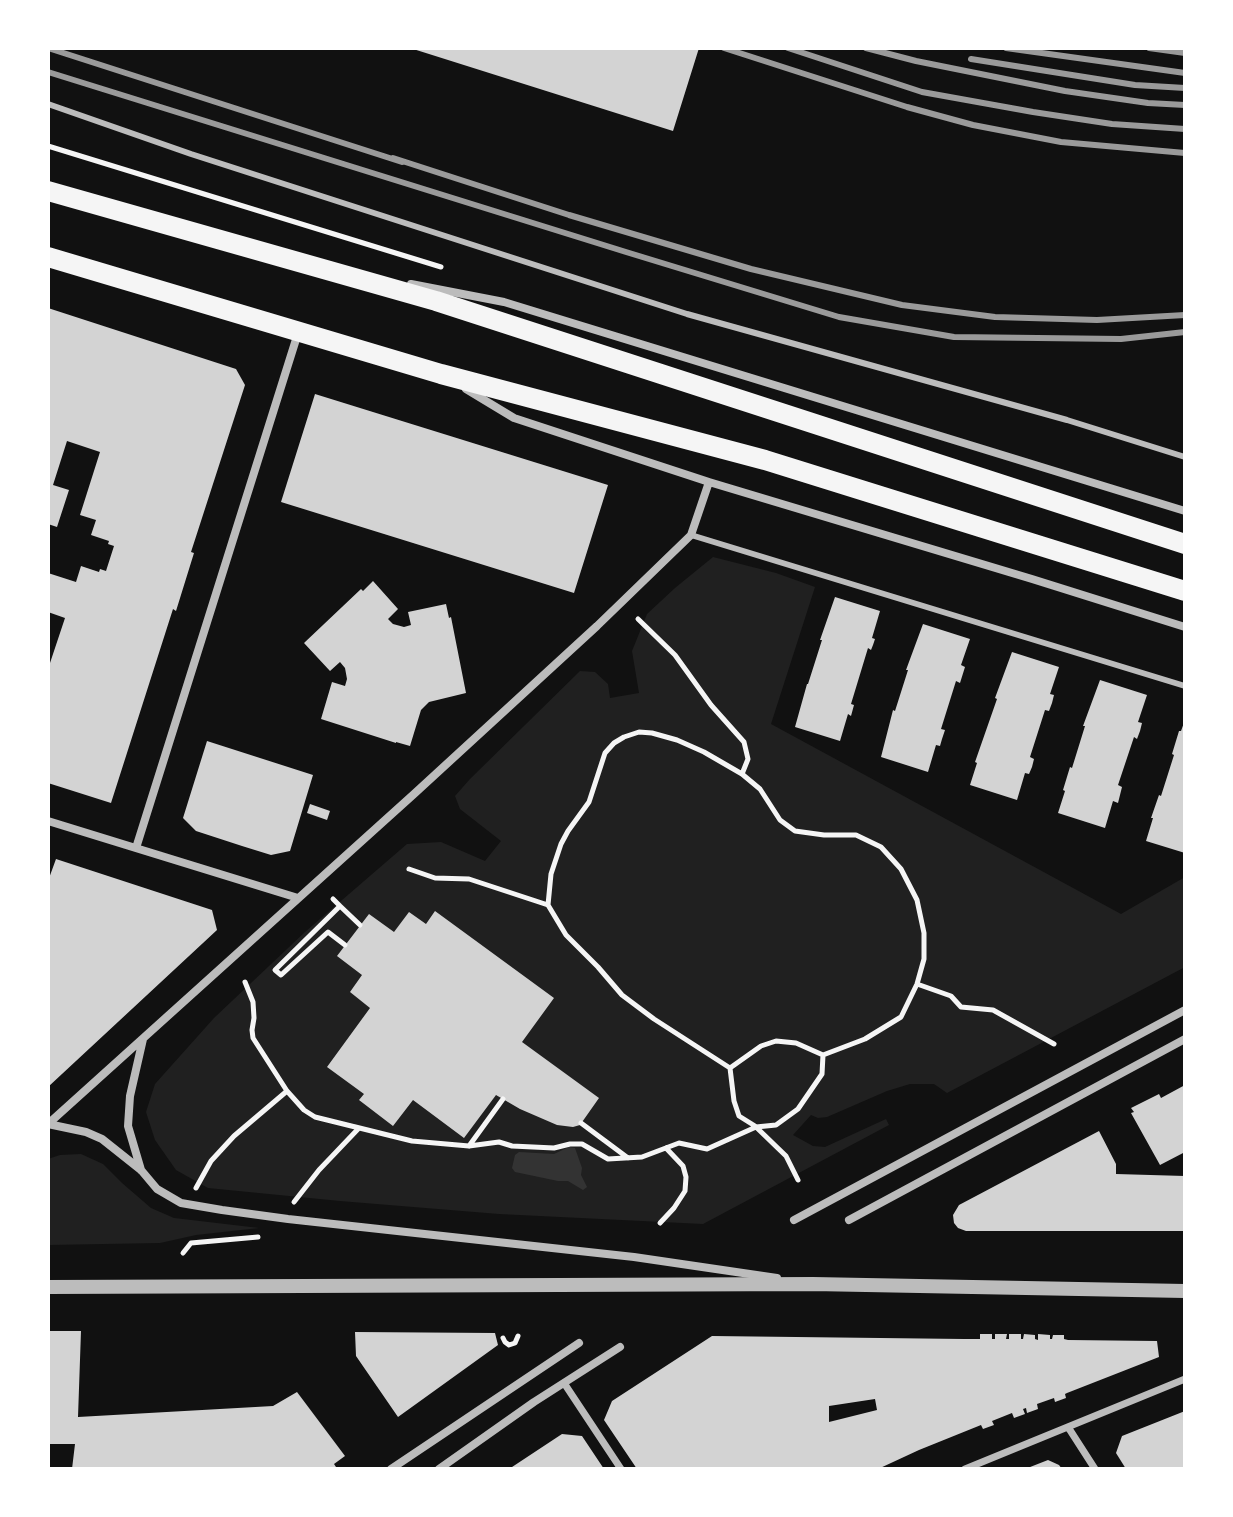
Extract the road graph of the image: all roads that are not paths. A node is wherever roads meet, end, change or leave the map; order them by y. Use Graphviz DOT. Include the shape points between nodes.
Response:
graph roads {
  1 [pos="48,104"];
  2 [pos="48,191"];
  3 [pos="48,257"];
  4 [pos="303,264"];
  5 [pos="299,332"];
  6 [pos="441,374"];
  7 [pos="1185,457"];
  8 [pos="709,482"];
  9 [pos="1185,511"];
  10 [pos="691,535"];
  11 [pos="1185,544"];
  12 [pos="1185,591"];
  13 [pos="1185,627"];
  14 [pos="1185,686"];
  15 [pos="48,821"];
  16 [pos="136,848"];
  17 [pos="298,898"];
  18 [pos="1185,1010"];
  19 [pos="143,1038"];
  20 [pos="1185,1039"];
  21 [pos="48,1124"];
  22 [pos="141,1170"];
  23 [pos="794,1220"];
  24 [pos="849,1220"];
  25 [pos="813,1284"];
  26 [pos="48,1287"];
  27 [pos="1185,1291"];
  28 [pos="579,1343"];
  29 [pos="620,1347"];
  30 [pos="1185,1379"];
  31 [pos="564,1383"];
  32 [pos="1068,1427"];
  33 [pos="391,1469"];
  34 [pos="439,1469"];
  35 [pos="621,1469"];
  36 [pos="965,1469"];
  37 [pos="1095,1469"];
  1 -- 7 [label="lane" via="687,314"];
  2 -- 4 [label="main road"];
  3 -- 5 [label="main road"];
  4 -- 9 [label="street" via="504,302"];
  4 -- 11 [label="main road" via="436,301"];
  5 -- 6 [label="main road"];
  5 -- 16 [label="street"];
  6 -- 8 [label="street" via="514,418"];
  6 -- 12 [label="main road" via="765,460"];
  8 -- 10 [label="street"];
  8 -- 13 [label="street"];
  10 -- 14 [label="lane"];
  10 -- 17 [label="street"];
  15 -- 16 [label="street"];
  16 -- 17 [label="street"];
  17 -- 19 [label="street"];
  18 -- 23 [label="street"];
  19 -- 21 [label="street"];
  19 -- 22 [label="street" via="128,1126"];
  20 -- 24 [label="street"];
  21 -- 22 [label="street" via="102,1139"];
  22 -- 25 [label="street" via="157,1189 181,1203 222,1210 634,1257"];
  25 -- 26 [label="street"];
  25 -- 27 [label="street"];
  28 -- 33 [label="street"];
  29 -- 31 [label="street"];
  30 -- 32 [label="street"];
  31 -- 34 [label="street"];
  31 -- 35 [label="street"];
  32 -- 36 [label="street"];
  32 -- 37 [label="street"];
}
